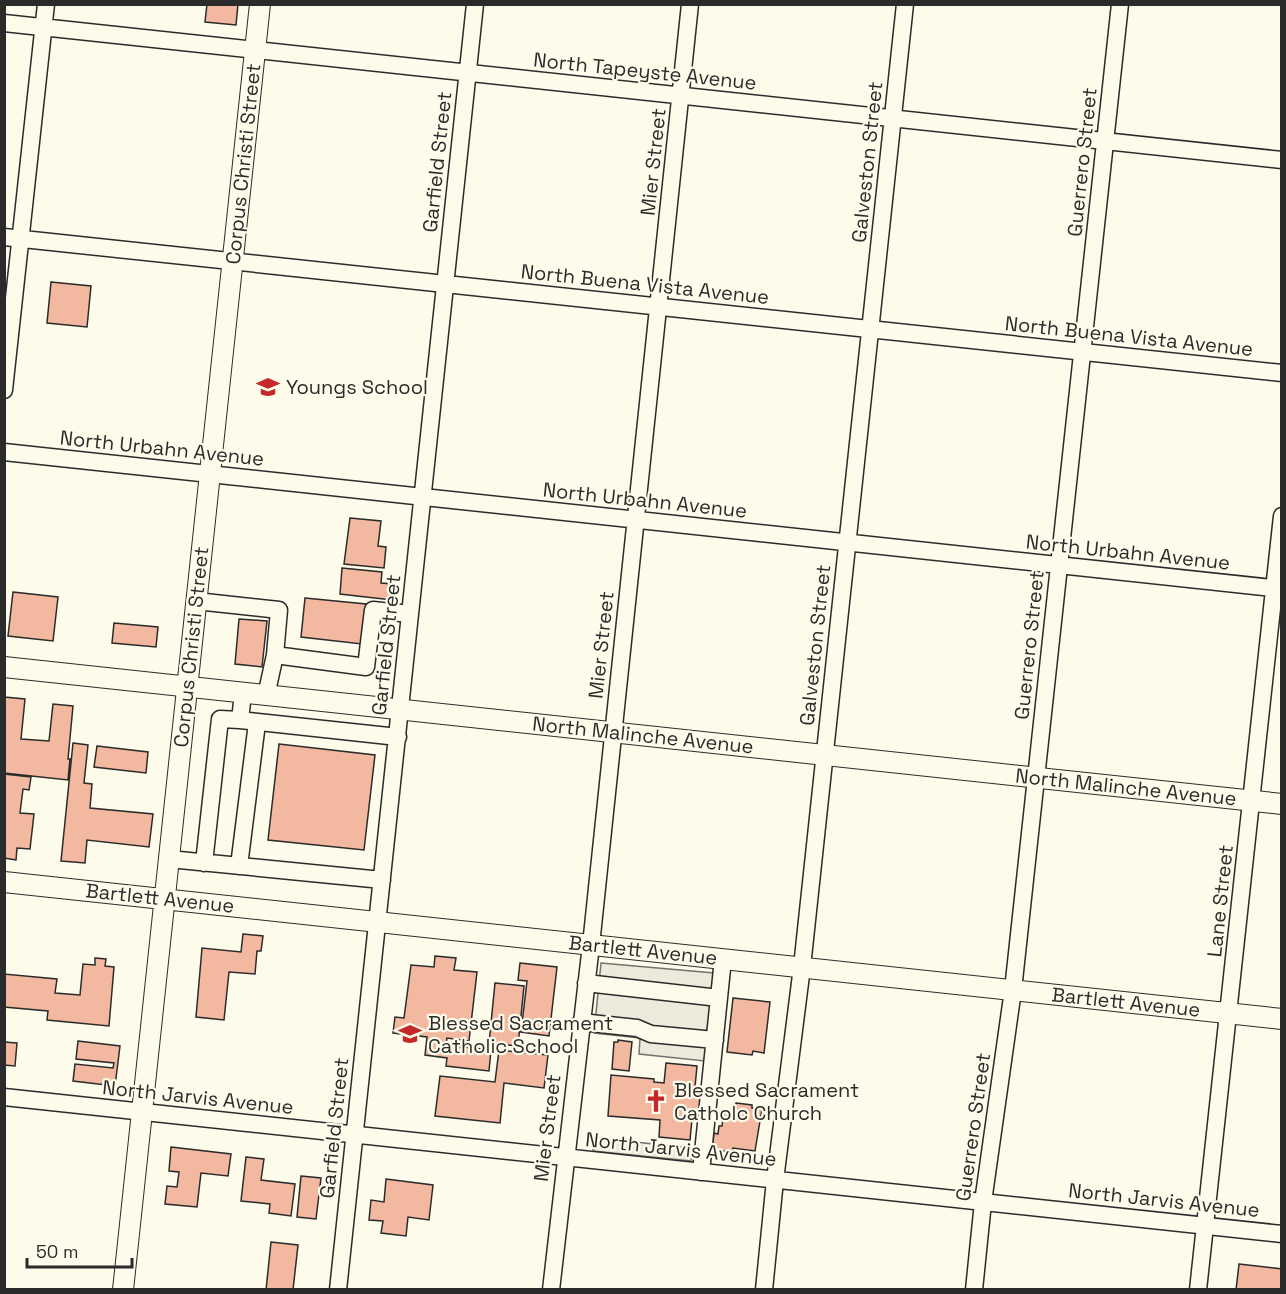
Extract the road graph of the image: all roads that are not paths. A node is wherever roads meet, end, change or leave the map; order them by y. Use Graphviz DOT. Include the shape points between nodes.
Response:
graph roads {
  1 [pos="46,4"];
  2 [pos="260,4"];
  3 [pos="475,4"];
  4 [pos="690,4"];
  5 [pos="905,4"];
  6 [pos="1120,4"];
  7 [pos="4,23"];
  8 [pos="43,27"];
  9 [pos="255,50"];
  10 [pos="468,73"];
  11 [pos="681,95"];
  12 [pos="893,118"];
  13 [pos="1105,141"];
  14 [pos="1281,160"];
  15 [pos="13,238"];
  16 [pos="232,262"];
  17 [pos="446,284"];
  18 [pos="658,307"];
  19 [pos="870,329"];
  20 [pos="1082,352"];
  21 [pos="1281,373"];
  22 [pos="4,390"];
  23 [pos="4,452"];
  24 [pos="210,474"];
  25 [pos="423,497"];
  26 [pos="1281,516"];
  27 [pos="636,520"];
  28 [pos="847,543"];
  29 [pos="1059,565"];
  30 [pos="1278,589"];
  31 [pos="196,601"];
  32 [pos="410,614"];
  33 [pos="274,655"];
  34 [pos="4,667"];
  35 [pos="187,687"];
  36 [pos="243,693"];
  37 [pos="266,696"];
  38 [pos="400,709"];
  39 [pos="248,721"];
  40 [pos="613,732"];
  41 [pos="398,737"];
  42 [pos="824,755"];
  43 [pos="1036,777"];
  44 [pos="1252,800"];
  45 [pos="1281,804"];
  46 [pos="169,859"];
  47 [pos="204,863"];
  48 [pos="239,866"];
  49 [pos="382,880"];
  50 [pos="4,882"];
  51 [pos="164,899"];
  52 [pos="378,922"];
  53 [pos="591,945"];
  54 [pos="723,959"];
  55 [pos="802,968"];
  56 [pos="586,982"];
  57 [pos="1013,990"];
  58 [pos="719,998"];
  59 [pos="1229,1013"];
  60 [pos="1281,1019"];
  61 [pos="581,1022"];
  62 [pos="715,1040"];
  63 [pos="4,1097"];
  64 [pos="141,1112"];
  65 [pos="355,1135"];
  66 [pos="565,1157"];
  67 [pos="701,1172"];
  68 [pos="775,1180"];
  69 [pos="983,1202"];
  70 [pos="1205,1226"];
  71 [pos="1281,1234"];
  72 [pos="123,1290"];
  73 [pos="338,1290"];
  74 [pos="550,1290"];
  75 [pos="764,1290"];
  76 [pos="974,1290"];
  77 [pos="1198,1290"];
  1 -- 8 [label="street"];
  2 -- 9 [label="main road, Corpus Christi Street"];
  3 -- 10 [label="street, Garfield Street"];
  4 -- 11 [label="street, Mier Street"];
  5 -- 12 [label="street, Galveston Street"];
  6 -- 13 [label="street, Guerrero Street"];
  7 -- 8 [label="street, North Tapeyste Avenue"];
  8 -- 9 [label="street, North Tapeyste Avenue"];
  8 -- 15 [label="street"];
  9 -- 10 [label="street, North Tapeyste Avenue"];
  9 -- 16 [label="main road, Corpus Christi Street"];
  10 -- 11 [label="street, North Tapeyste Avenue"];
  10 -- 17 [label="street, Garfield Street"];
  11 -- 12 [label="street, North Tapeyste Avenue"];
  11 -- 18 [label="street, Mier Street"];
  12 -- 13 [label="street, North Tapeyste Avenue"];
  12 -- 19 [label="street, Galveston Street"];
  13 -- 14 [label="street, North Tapeyste Avenue"];
  13 -- 20 [label="street, Guerrero Street"];
  15 -- 16 [label="street, North Buena Vista Avenue"];
  15 -- 22 [label="street"];
  16 -- 17 [label="street, North Buena Vista Avenue"];
  16 -- 24 [label="main road, Corpus Christi Street"];
  17 -- 18 [label="street, North Buena Vista Avenue"];
  17 -- 25 [label="street, Garfield Street"];
  18 -- 19 [label="street, North Buena Vista Avenue"];
  18 -- 27 [label="street, Mier Street"];
  19 -- 20 [label="street, North Buena Vista Avenue"];
  19 -- 28 [label="street, Galveston Street"];
  20 -- 21 [label="street, North Buena Vista Avenue"];
  20 -- 29 [label="street, Guerrero Street"];
  23 -- 24 [label="street, North Urbahn Avenue"];
  24 -- 25 [label="street, North Urbahn Avenue"];
  24 -- 31 [label="main road, Corpus Christi Street"];
  25 -- 27 [label="street, North Urbahn Avenue"];
  25 -- 32 [label="street, Garfield Street"];
  26 -- 30 [label="street, Lane Street"];
  27 -- 28 [label="street, North Urbahn Avenue"];
  27 -- 40 [label="street, Mier Street"];
  28 -- 29 [label="street, North Urbahn Avenue"];
  28 -- 42 [label="street, Galveston Street"];
  29 -- 30 [label="street, North Urbahn Avenue"];
  29 -- 43 [label="street, Guerrero Street"];
  30 -- 44 [label="street, Lane Street"];
  31 -- 33 [label="street" via="279,610"];
  31 -- 35 [label="main road, Corpus Christi Street"];
  32 -- 33 [label="street" via="373,610 366,666"];
  32 -- 38 [label="street, Garfield Street"];
  33 -- 37 [label="street"];
  34 -- 35 [label="main road, North Malinche Avenue"];
  35 -- 36 [label="main road, North Malinche Avenue"];
  35 -- 46 [label="main road, Corpus Christi Street"];
  36 -- 37 [label="main road, North Malinche Avenue"];
  36 -- 39 [label="street"];
  37 -- 38 [label="main road, North Malinche Avenue"];
  38 -- 40 [label="main road, North Malinche Avenue"];
  38 -- 41 [label="street, Garfield Street"];
  39 -- 41 [label="street"];
  39 -- 47 [label="street" via="220,719"];
  39 -- 48 [label="street"];
  40 -- 42 [label="main road, North Malinche Avenue"];
  40 -- 53 [label="street, Mier Street"];
  41 -- 49 [label="street, Garfield Street"];
  42 -- 43 [label="main road, North Malinche Avenue"];
  42 -- 55 [label="street, Galveston Street"];
  43 -- 44 [label="main road, North Malinche Avenue"];
  43 -- 57 [label="street, Guerrero Street"];
  44 -- 45 [label="main road, North Malinche Avenue"];
  44 -- 59 [label="street, Lane Street"];
  46 -- 47 [label="street"];
  46 -- 51 [label="main road, Corpus Christi Street"];
  47 -- 48 [label="street"];
  48 -- 49 [label="street"];
  49 -- 52 [label="street, Garfield Street"];
  50 -- 51 [label="main road, Bartlett Avenue"];
  51 -- 52 [label="main road, Bartlett Avenue"];
  51 -- 64 [label="main road, Corpus Christi Street"];
  52 -- 53 [label="main road, Bartlett Avenue"];
  52 -- 65 [label="street, Garfield Street"];
  53 -- 54 [label="main road, Bartlett Avenue"];
  53 -- 56 [label="street, Mier Street"];
  54 -- 55 [label="main road, Bartlett Avenue"];
  54 -- 58 [label="street"];
  55 -- 57 [label="main road, Bartlett Avenue"];
  55 -- 68 [label="street, Galveston Street"];
  56 -- 58 [label="street"];
  56 -- 61 [label="street, Mier Street"];
  57 -- 59 [label="main road, Bartlett Avenue"];
  57 -- 69 [label="street, Guerrero Street"];
  58 -- 62 [label="street"];
  59 -- 60 [label="main road, Bartlett Avenue"];
  59 -- 70 [label="street, Lane Street"];
  61 -- 62 [label="street"];
  61 -- 66 [label="street, Mier Street"];
  62 -- 67 [label="street"];
  63 -- 64 [label="street, North Jarvis Avenue"];
  64 -- 65 [label="street, North Jarvis Avenue"];
  64 -- 72 [label="main road, Corpus Christi Street"];
  65 -- 66 [label="street, North Jarvis Avenue"];
  65 -- 73 [label="street, Garfield Street"];
  66 -- 67 [label="street, North Jarvis Avenue"];
  66 -- 74 [label="street, Mier Street"];
  67 -- 68 [label="street, North Jarvis Avenue"];
  68 -- 69 [label="street, North Jarvis Avenue"];
  68 -- 75 [label="street, Galveston Street"];
  69 -- 70 [label="street, North Jarvis Avenue"];
  69 -- 76 [label="street, Guerrero Street"];
  70 -- 71 [label="street, North Jarvis Avenue"];
  70 -- 77 [label="street, Lane Street"];
}
